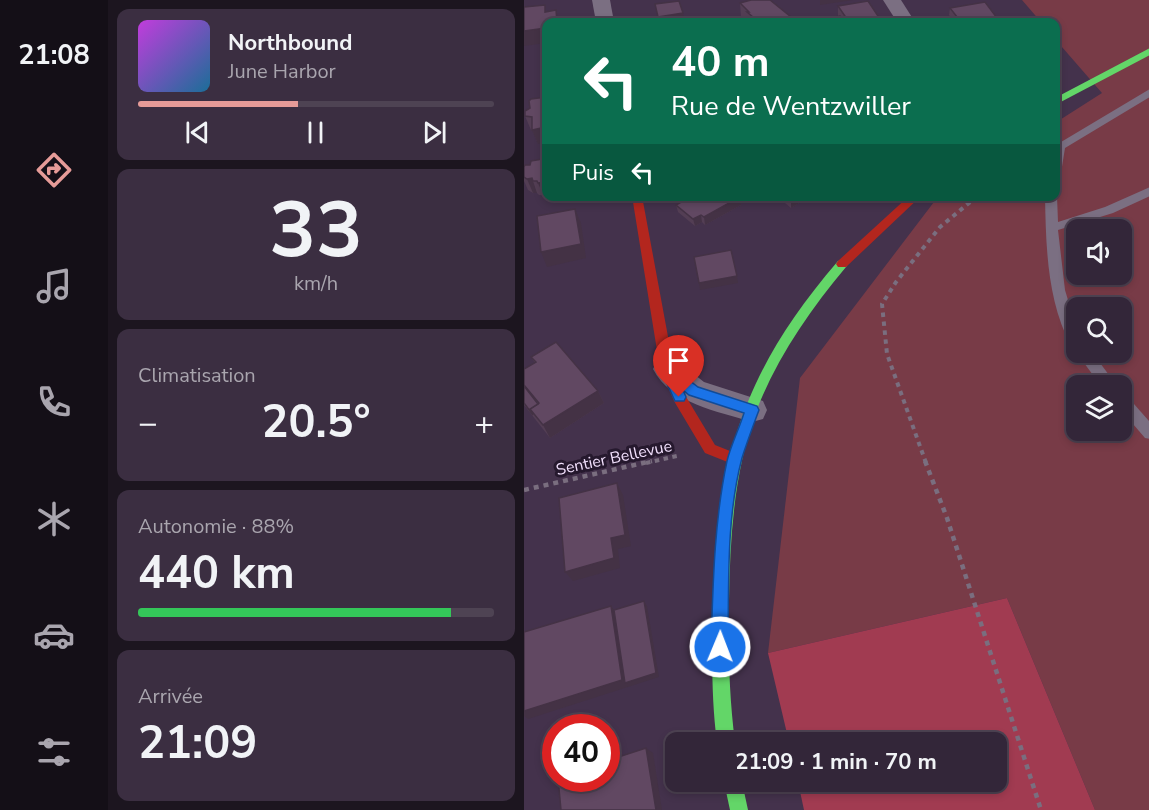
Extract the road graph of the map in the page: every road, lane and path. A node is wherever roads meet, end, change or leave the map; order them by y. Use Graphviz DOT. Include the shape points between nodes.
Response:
graph roads {
  1 [pos="601,0"];
  2 [pos="892,0"];
  3 [pos="604,18"];
  4 [pos="903,18"];
  5 [pos="1150,51"];
  6 [pos="1150,92"];
  7 [pos="1060,99"];
  8 [pos="1060,147"];
  9 [pos="1150,191"];
  10 [pos="638,201"];
  11 [pos="910,201"];
  12 [pos="972,201"];
  13 [pos="1051,201"];
  14 [pos="1052,228"];
  15 [pos="1066,321"];
  16 [pos="1092,363"];
  17 [pos="667,369"];
  18 [pos="1101,375"];
  19 [pos="752,410"];
  20 [pos="1132,412"];
  21 [pos="1150,433"];
  22 [pos="710,449"];
  23 [pos="735,459"];
  24 [pos="524,490"];
  25 [pos="725,732"];
  26 [pos="735,792"];
  27 [pos="739,810"];
  28 [pos="1040,810"];
  1 -- 3 [label="street"];
  2 -- 4 [label="street"];
  5 -- 7 [label="street"];
  6 -- 8 [label="lane"];
  9 -- 14 [label="lane" via="1109,210"];
  10 -- 17 [label="street"];
  11 -- 19 [label="street" via="832,275 793,330"];
  12 -- 28 [label="path" via="940,227 882,304 887,354 947,518"];
  13 -- 14 [label="lane"];
  14 -- 15 [label="lane"];
  16 -- 18 [label="lane"];
  17 -- 19 [label="street" via="694,392"];
  17 -- 22 [label="street"];
  19 -- 23 [label="street"];
  20 -- 21 [label="lane"];
  22 -- 23 [label="street"];
  22 -- 24 [label="path, Sentier Bellevue"];
  23 -- 25 [label="street" via="721,575 720,647"];
  26 -- 27 [label="street"];
}
